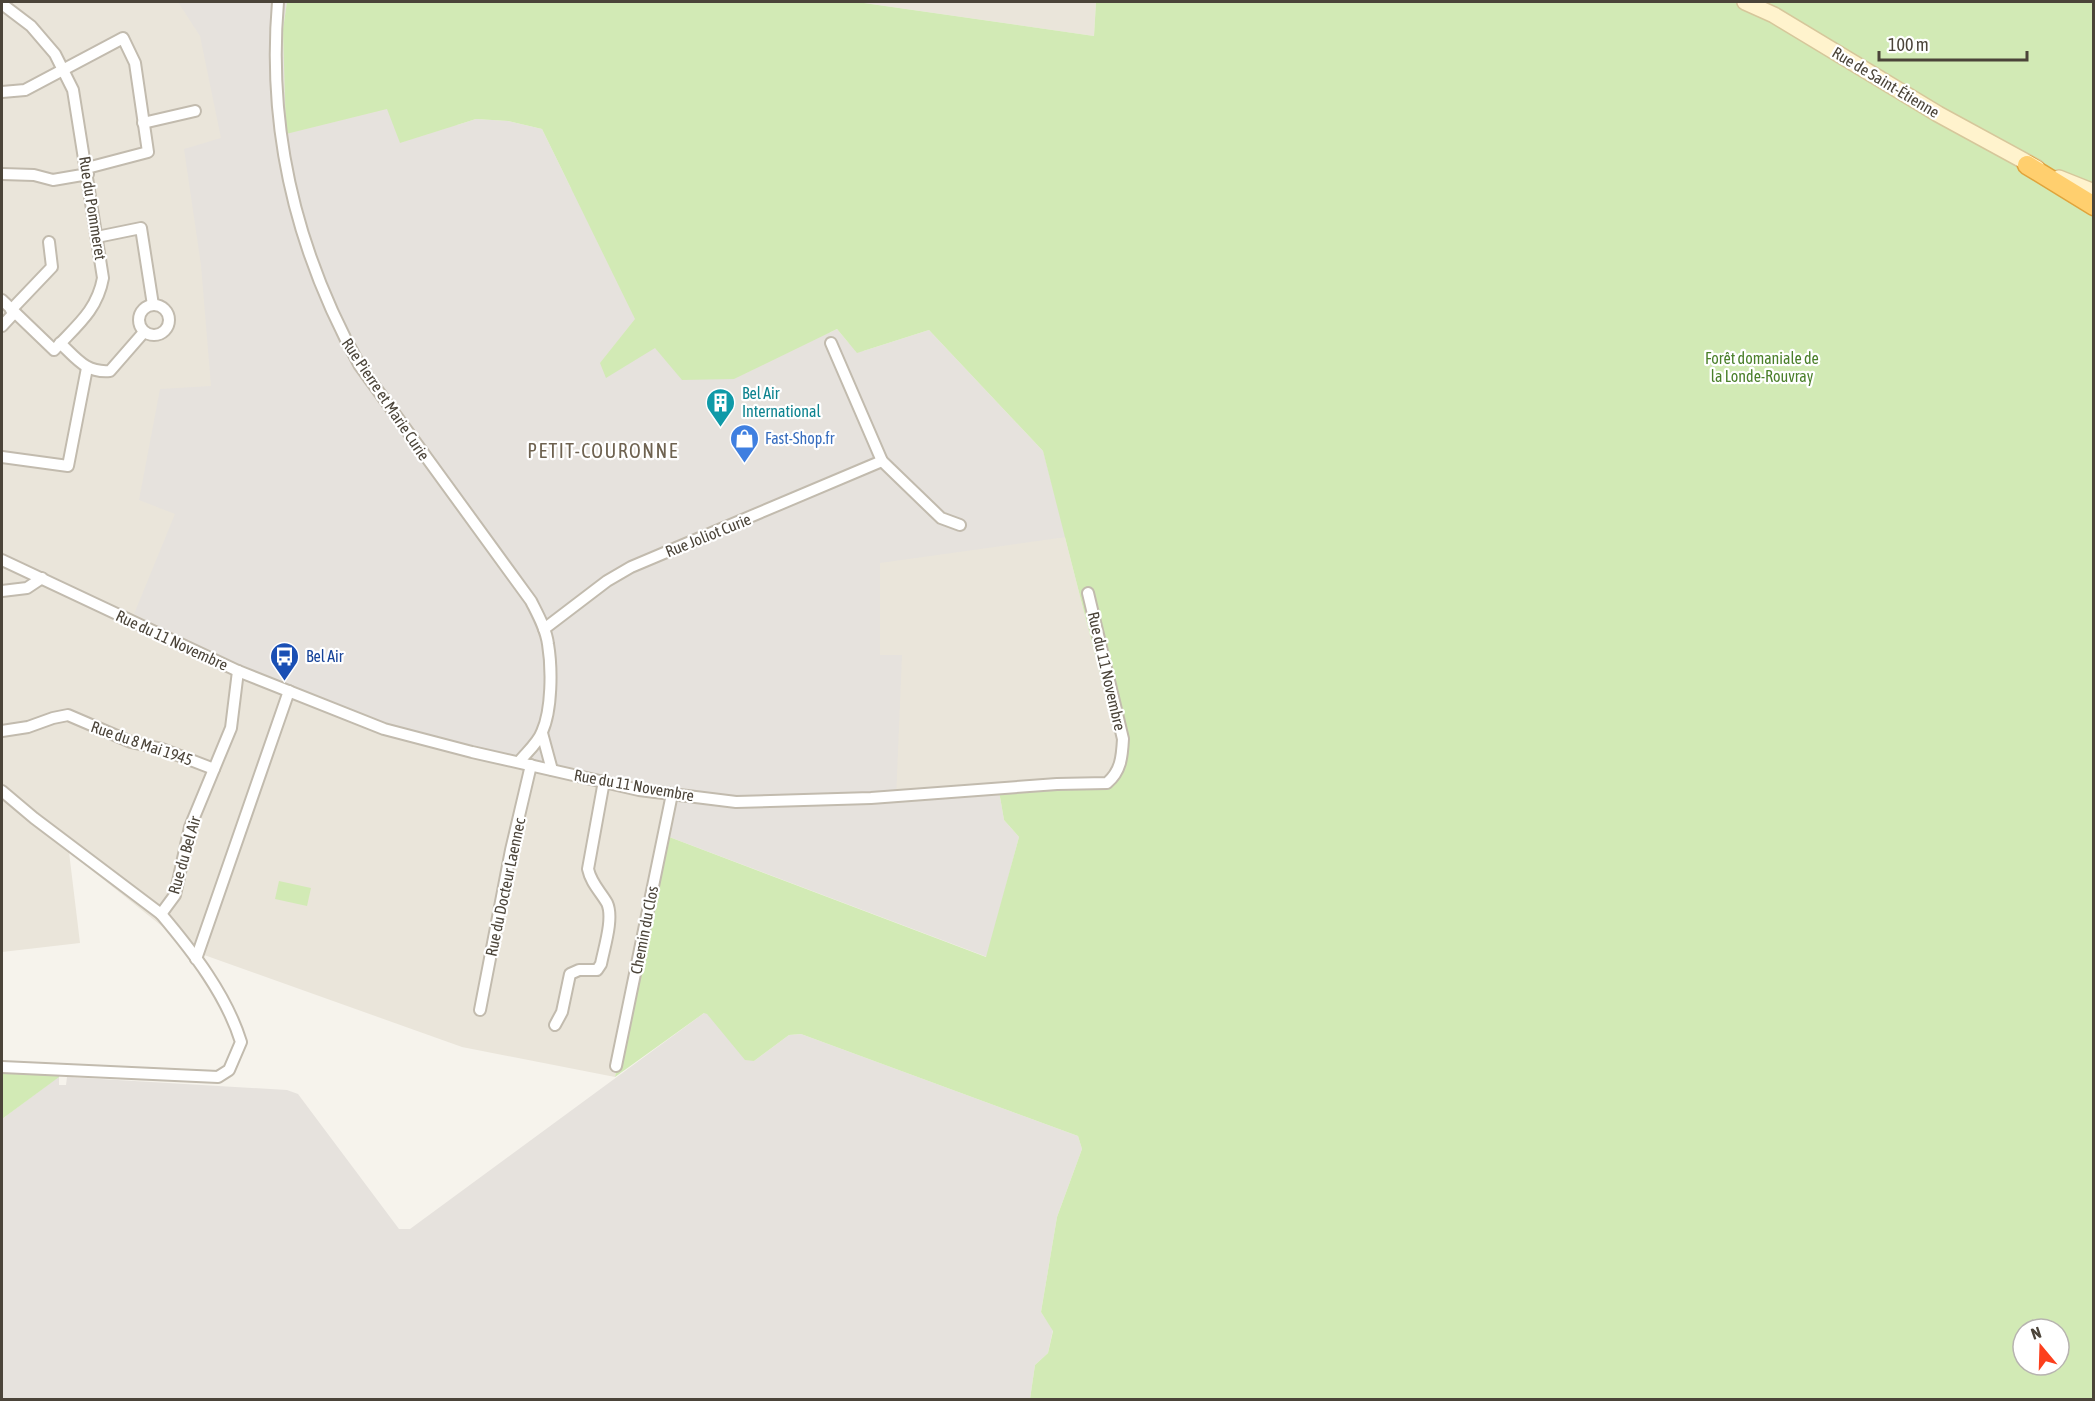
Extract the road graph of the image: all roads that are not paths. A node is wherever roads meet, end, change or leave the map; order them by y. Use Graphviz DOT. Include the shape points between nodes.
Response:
graph roads {
  1 [pos="278,2"];
  2 [pos="1745,2"];
  3 [pos="2,4"];
  4 [pos="64,69"];
  5 [pos="4,89"];
  6 [pos="195,111"];
  7 [pos="143,123"];
  8 [pos="2027,165"];
  9 [pos="87,171"];
  10 [pos="2,174"];
  11 [pos="2094,192"];
  12 [pos="2094,206"];
  13 [pos="97,237"];
  14 [pos="50,242"];
  15 [pos="2,300"];
  16 [pos="153,305"];
  17 [pos="13,311"];
  18 [pos="2,326"];
  19 [pos="144,332"];
  20 [pos="60,343"];
  21 [pos="831,343"];
  22 [pos="87,368"];
  23 [pos="2,457"];
  24 [pos="882,461"];
  25 [pos="960,525"];
  26 [pos="2,560"];
  27 [pos="42,578"];
  28 [pos="2,591"];
  29 [pos="1088,593"];
  30 [pos="544,629"];
  31 [pos="238,671"];
  32 [pos="289,692"];
  33 [pos="2,731"];
  34 [pos="542,733"];
  35 [pos="519,762"];
  36 [pos="531,765"];
  37 [pos="214,769"];
  38 [pos="552,770"];
  39 [pos="604,781"];
  40 [pos="2,791"];
  41 [pos="672,794"];
  42 [pos="161,914"];
  43 [pos="196,959"];
  44 [pos="480,1010"];
  45 [pos="555,1025"];
  46 [pos="616,1066"];
  47 [pos="2,1067"];
  1 -- 30 [label="street, Rue Pierre et Marie Curie" via="276,84 280,135 288,183 323,292 360,366 531,601"];
  2 -- 8 [label="street, Rue de Saint-Étienne" via="1774,15"];
  3 -- 4 [label="street, Rue du Pommeret" via="31,26"];
  4 -- 5 [label="street" via="25,90"];
  4 -- 7 [label="street" via="123,38 135,63"];
  4 -- 9 [label="street, Rue du Pommeret" via="73,90"];
  6 -- 7 [label="street"];
  7 -- 9 [label="street" via="148,152"];
  8 -- 11 [label="street, Rue de Saint-Étienne"];
  8 -- 12 [label="highway"];
  9 -- 10 [label="street" via="53,180"];
  9 -- 13 [label="street, Rue du Pommeret"];
  13 -- 16 [label="street" via="141,228"];
  13 -- 20 [label="street, Rue du Pommeret" via="104,278 100,296"];
  14 -- 17 [label="street" via="52,267"];
  15 -- 17 [label="street"];
  16 -- 19 [label="street" via="140,313 139,323"];
  16 -- 19 [label="street" via="166,311 168,325 158,335"];
  17 -- 18 [label="street"];
  17 -- 20 [label="street" via="54,350"];
  19 -- 22 [label="street" via="110,371"];
  20 -- 22 [label="street"];
  21 -- 24 [label="street"];
  22 -- 23 [label="street" via="68,466"];
  24 -- 25 [label="street" via="941,518"];
  24 -- 30 [label="street, Rue Joliot Curie" via="631,567"];
  26 -- 27 [label="street, Rue du 11 Novembre"];
  27 -- 28 [label="street" via="27,588"];
  27 -- 31 [label="street, Rue du 11 Novembre"];
  29 -- 41 [label="street, Rue du 11 Novembre" via="1123,739 1116,775 1107,783 749,802"];
  30 -- 34 [label="street, Rue Pierre et Marie Curie" via="550,663 549,705"];
  31 -- 32 [label="street, Rue du 11 Novembre"];
  31 -- 37 [label="street, Rue du Bel Air" via="231,728"];
  32 -- 35 [label="street, Rue du 11 Novembre" via="384,729"];
  32 -- 43 [label="street"];
  33 -- 37 [label="street, Rue du 8 Mai 1945" via="28,728 68,715 131,742"];
  34 -- 35 [label="street, Rue Pierre et Marie Curie"];
  34 -- 38 [label="street, Rue Pierre et Marie Curie"];
  35 -- 36 [label="street, Rue du 11 Novembre"];
  36 -- 38 [label="street, Rue du 11 Novembre"];
  36 -- 44 [label="street, Rue du Docteur Laennec"];
  37 -- 42 [label="street, Rue du Bel Air" via="190,827 175,895"];
  38 -- 39 [label="street, Rue du 11 Novembre"];
  39 -- 41 [label="street, Rue du 11 Novembre"];
  39 -- 45 [label="street" via="588,869 610,914 602,964 597,970 570,974 562,1012"];
  40 -- 42 [label="street, Rue du Bel Air"];
  41 -- 46 [label="street, Chemin du Clos"];
  42 -- 43 [label="street"];
  43 -- 47 [label="street" via="234,1019 241,1042 229,1070 218,1077"];
}
